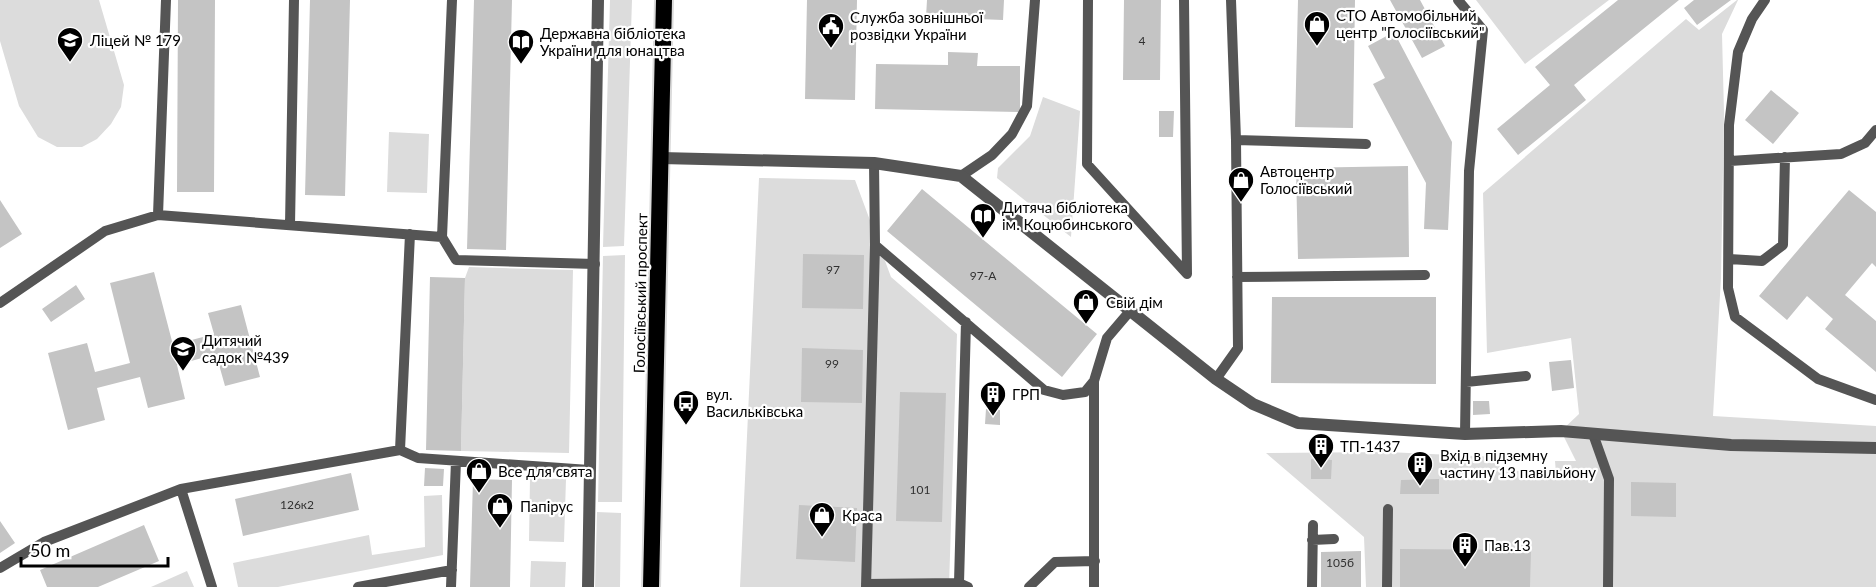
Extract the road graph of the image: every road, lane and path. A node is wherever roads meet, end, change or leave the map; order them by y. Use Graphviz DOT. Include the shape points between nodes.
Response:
graph roads {
  1 [pos="166,0"];
  2 [pos="294,0"];
  3 [pos="452,0"];
  4 [pos="598,0"];
  5 [pos="664,0"];
  6 [pos="1035,0"];
  7 [pos="1088,0"];
  8 [pos="1184,0"];
  9 [pos="1231,0"];
  10 [pos="1458,0"];
  11 [pos="1765,0"];
  12 [pos="1876,130"];
  13 [pos="1236,140"];
  14 [pos="1366,144"];
  15 [pos="1785,157"];
  16 [pos="661,158"];
  17 [pos="1730,161"];
  18 [pos="874,163"];
  19 [pos="961,176"];
  20 [pos="158,215"];
  21 [pos="290,225"];
  22 [pos="410,234"];
  23 [pos="442,237"];
  24 [pos="875,245"];
  25 [pos="1729,259"];
  26 [pos="595,264"];
  27 [pos="1425,275"];
  28 [pos="1238,277"];
  29 [pos="0,303"];
  30 [pos="1130,311"];
  31 [pos="966,322"];
  32 [pos="1526,376"];
  33 [pos="1216,380"];
  34 [pos="1094,381"];
  35 [pos="1466,382"];
  36 [pos="1876,400"];
  37 [pos="1593,434"];
  38 [pos="1465,435"];
  39 [pos="1876,448"];
  40 [pos="400,450"];
  41 [pos="456,461"];
  42 [pos="589,470"];
  43 [pos="181,489"];
  44 [pos="1389,509"];
  45 [pos="1313,525"];
  46 [pos="1334,539"];
  47 [pos="1312,540"];
  48 [pos="1095,561"];
  49 [pos="0,568"];
  50 [pos="452,570"];
  51 [pos="964,585"];
  52 [pos="866,586"];
  53 [pos="212,587"];
  54 [pos="358,587"];
  55 [pos="451,587"];
  56 [pos="588,587"];
  57 [pos="651,587"];
  58 [pos="1029,587"];
  59 [pos="1094,587"];
  60 [pos="1312,587"];
  61 [pos="1387,587"];
  62 [pos="1608,587"];
  1 -- 20 [label="lane"];
  2 -- 21 [label="lane"];
  3 -- 23 [label="lane"];
  4 -- 26 [label="street"];
  5 -- 16 [label="highway, Голосіївський проспект"];
  6 -- 19 [label="lane" via="1027,106 1012,134 992,155"];
  7 -- 8 [label="lane" via="1087,164 1186,274"];
  9 -- 13 [label="lane"];
  10 -- 35 [label="lane" via="1483,30 1469,171"];
  11 -- 17 [label="lane" via="1738,52"];
  12 -- 15 [label="lane" via="1865,143 1841,154"];
  13 -- 14 [label="lane"];
  13 -- 28 [label="lane"];
  15 -- 17 [label="lane"];
  15 -- 25 [label="lane" via="1783,245 1762,261"];
  16 -- 18 [label="street"];
  16 -- 57 [label="highway, Голосіївський проспект"];
  17 -- 25 [label="lane"];
  18 -- 19 [label="street"];
  18 -- 24 [label="lane"];
  19 -- 30 [label="street"];
  20 -- 21 [label="lane"];
  20 -- 29 [label="lane" via="105,231"];
  21 -- 22 [label="lane"];
  22 -- 23 [label="lane"];
  22 -- 40 [label="lane"];
  23 -- 26 [label="lane" via="456,260"];
  24 -- 31 [label="lane"];
  24 -- 52 [label="lane"];
  25 -- 36 [label="lane" via="1728,288 1735,317 1818,379"];
  26 -- 42 [label="street"];
  27 -- 28 [label="lane"];
  28 -- 33 [label="lane" via="1238,348"];
  30 -- 33 [label="street"];
  30 -- 34 [label="lane" via="1107,338"];
  31 -- 34 [label="lane" via="1044,390 1063,395 1085,392"];
  31 -- 51 [label="lane"];
  32 -- 35 [label="lane"];
  33 -- 38 [label="street" via="1253,405 1298,423"];
  34 -- 48 [label="lane"];
  35 -- 38 [label="lane"];
  37 -- 38 [label="street" via="1561,431"];
  37 -- 39 [label="street" via="1731,445"];
  37 -- 62 [label="lane" via="1609,479"];
  40 -- 41 [label="lane" via="418,458"];
  40 -- 43 [label="lane"];
  41 -- 42 [label="lane"];
  41 -- 50 [label="lane"];
  42 -- 56 [label="street"];
  43 -- 49 [label="lane" via="44,542"];
  43 -- 53 [label="lane"];
  44 -- 61 [label="lane"];
  45 -- 47 [label="lane"];
  46 -- 47 [label="lane"];
  47 -- 60 [label="lane"];
  48 -- 58 [label="lane" via="1055,562"];
  48 -- 59 [label="lane"];
  50 -- 54 [label="lane"];
  50 -- 55 [label="lane"];
  51 -- 52 [label="lane"];
}
